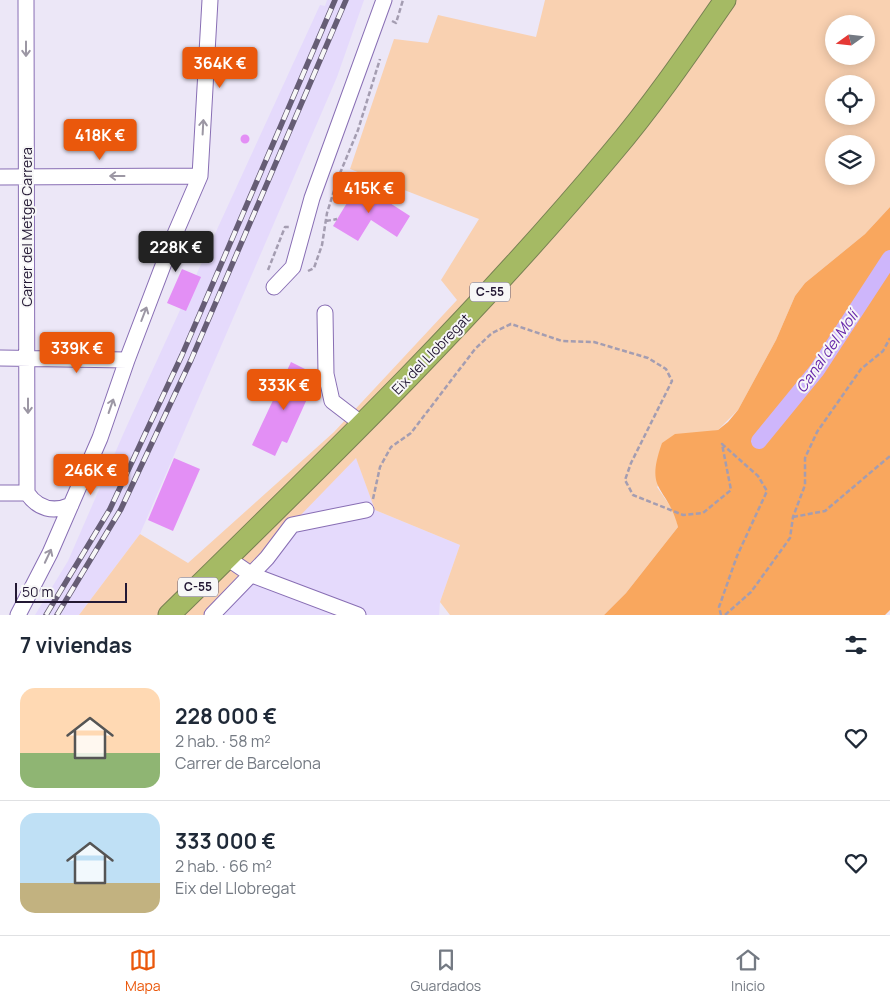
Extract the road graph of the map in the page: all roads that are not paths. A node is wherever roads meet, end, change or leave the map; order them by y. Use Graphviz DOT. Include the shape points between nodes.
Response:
graph roads {
  1 [pos="26,0"];
  2 [pos="210,0"];
  3 [pos="384,0"];
  4 [pos="725,0"];
  5 [pos="27,176"];
  6 [pos="200,176"];
  7 [pos="0,177"];
  8 [pos="274,287"];
  9 [pos="325,313"];
  10 [pos="0,358"];
  11 [pos="28,358"];
  12 [pos="127,360"];
  13 [pos="362,424"];
  14 [pos="0,493"];
  15 [pos="27,493"];
  16 [pos="71,505"];
  17 [pos="366,510"];
  18 [pos="227,558"];
  19 [pos="252,575"];
  20 [pos="18,615"];
  21 [pos="169,615"];
  22 [pos="212,615"];
  23 [pos="358,615"];
  1 -- 5 [label="street, Carrer del Metge Carrera, one-way"];
  6 -- 2 [label="street, one-way"];
  3 -- 8 [label="street" via="312,198 293,267"];
  4 -- 13 [label="highway, Eix del Llobregat / C-55" via="612,153 468,316"];
  6 -- 5 [label="street, one-way"];
  5 -- 7 [label="street"];
  5 -- 11 [label="street, Carrer del Metge Carrera"];
  12 -- 6 [label="street, one-way" via="174,234"];
  9 -- 13 [label="street" via="326,374 332,401"];
  10 -- 11 [label="street"];
  11 -- 12 [label="street"];
  11 -- 15 [label="street, Carrer del Metge Carrera, one-way"];
  16 -- 12 [label="street, one-way" via="100,438"];
  13 -- 18 [label="highway, Eix del Llobregat / C-55"];
  14 -- 15 [label="street"];
  15 -- 16 [label="street" via="42,507 61,509"];
  20 -- 16 [label="street, one-way"];
  17 -- 19 [label="street" via="292,526"];
  18 -- 19 [label="street"];
  18 -- 21 [label="highway, Eix del Llobregat / C-55"];
  19 -- 22 [label="street"];
  19 -- 23 [label="street"];
}
